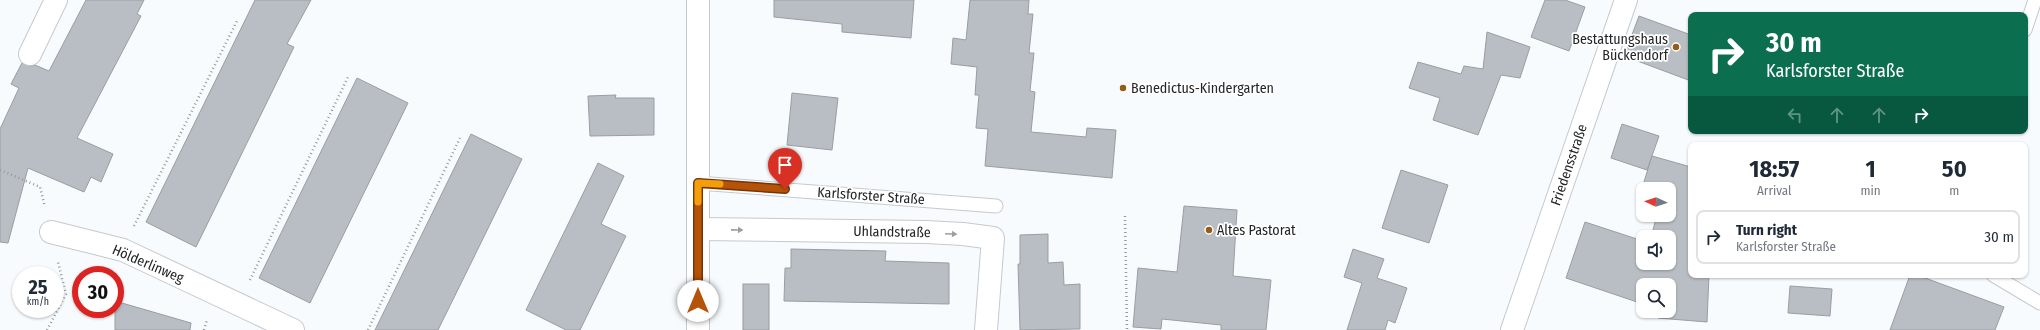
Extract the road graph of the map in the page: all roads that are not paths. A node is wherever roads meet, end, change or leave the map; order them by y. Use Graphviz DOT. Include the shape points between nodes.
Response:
graph roads {
  1 [pos="56,0"];
  2 [pos="698,0"];
  3 [pos="1626,0"];
  4 [pos="2035,0"];
  5 [pos="2028,21"];
  6 [pos="30,54"];
  7 [pos="698,183"];
  8 [pos="996,206"];
  9 [pos="698,229"];
  10 [pos="51,232"];
  11 [pos="1998,278"];
  12 [pos="2040,303"];
  13 [pos="293,330"];
  14 [pos="698,330"];
  15 [pos="986,330"];
  16 [pos="1512,330"];
  1 -- 6 [label="street"];
  2 -- 7 [label="street"];
  3 -- 16 [label="street, Friedensstraße"];
  4 -- 5 [label="lane"];
  7 -- 8 [label="lane, Karlsforster Straße"];
  7 -- 9 [label="street"];
  9 -- 14 [label="street"];
  9 -- 15 [label="street, Uhlandstraße, one-way" via="926,232 993,238"];
  10 -- 13 [label="street, Hölderlinweg" via="123,250"];
  11 -- 12 [label="lane"];
}
